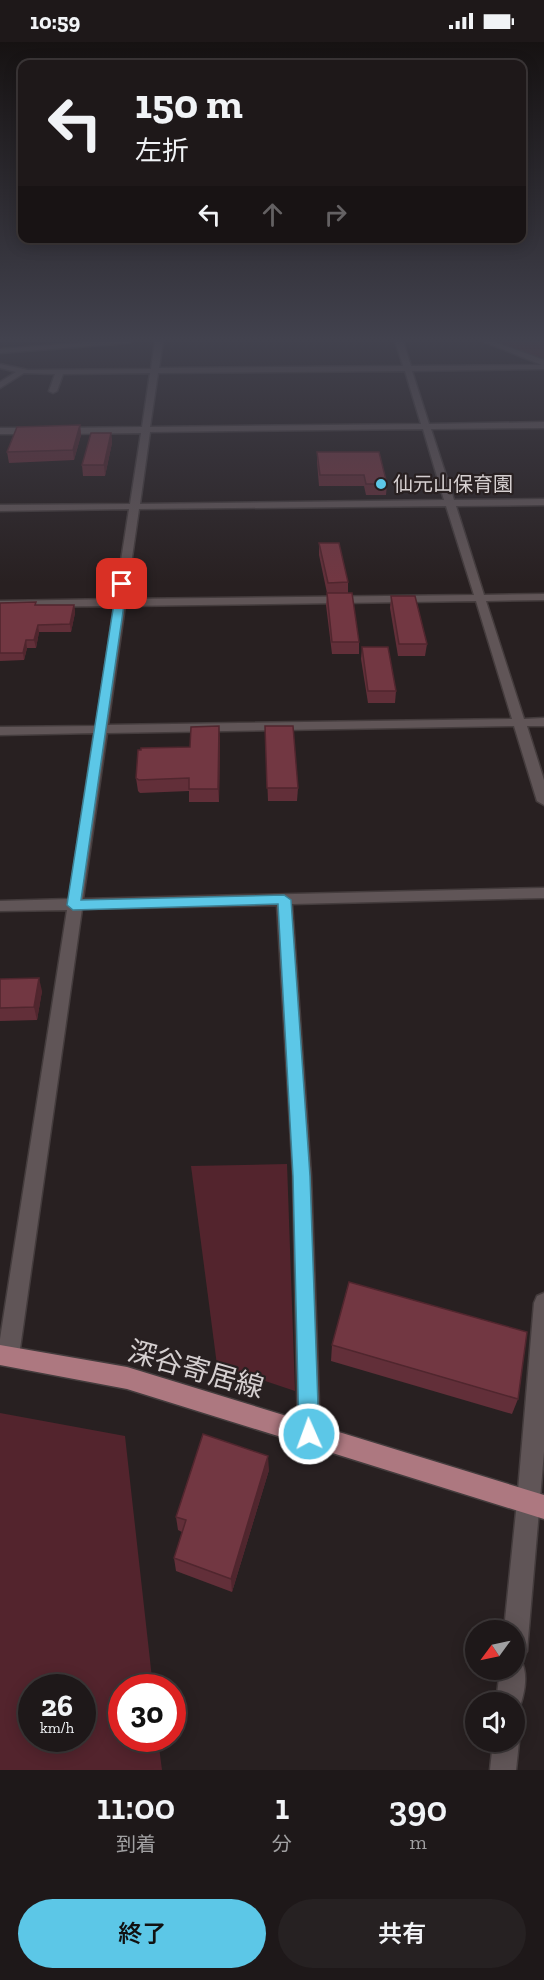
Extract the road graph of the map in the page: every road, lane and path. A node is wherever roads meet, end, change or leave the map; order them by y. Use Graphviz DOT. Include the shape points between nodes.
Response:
graph roads {
  1 [pos="146,422"];
  2 [pos="424,422"];
  3 [pos="544,425"];
  4 [pos="426,427"];
  5 [pos="145,430"];
  6 [pos="0,431"];
  7 [pos="544,502"];
  8 [pos="449,503"];
  9 [pos="135,506"];
  10 [pos="0,508"];
  11 [pos="544,597"];
  12 [pos="481,598"];
  13 [pos="118,603"];
  14 [pos="0,604"];
  15 [pos="519,722"];
  16 [pos="544,722"];
  17 [pos="101,730"];
  18 [pos="0,731"];
  19 [pos="544,801"];
  20 [pos="544,893"];
  21 [pos="284,900"];
  22 [pos="73,905"];
  23 [pos="0,906"];
  24 [pos="544,1303"];
  25 [pos="4,1356"];
  26 [pos="309,1434"];
  27 [pos="537,1504"];
  28 [pos="519,1620"];
  29 [pos="505,1752"];
  30 [pos="503,1770"];
  1 -- 5 [label="street"];
  2 -- 4 [label="street"];
  3 -- 4 [label="street"];
  4 -- 5 [label="street"];
  4 -- 8 [label="street"];
  5 -- 6 [label="street"];
  5 -- 9 [label="street"];
  7 -- 8 [label="street"];
  8 -- 9 [label="street"];
  8 -- 12 [label="street"];
  9 -- 10 [label="street"];
  9 -- 13 [label="street"];
  11 -- 12 [label="street"];
  12 -- 13 [label="street"];
  12 -- 15 [label="street"];
  13 -- 14 [label="street"];
  13 -- 17 [label="street"];
  15 -- 16 [label="street"];
  15 -- 17 [label="street"];
  15 -- 19 [label="street"];
  17 -- 18 [label="street"];
  17 -- 22 [label="street"];
  20 -- 21 [label="street"];
  21 -- 22 [label="street"];
  21 -- 26 [label="street" via="302,1176"];
  22 -- 23 [label="street"];
  22 -- 25 [label="street"];
  24 -- 27 [label="street"];
  25 -- 26 [label="main road, 深谷寄居線" via="127,1378"];
  26 -- 27 [label="main road, 深谷寄居線"];
  27 -- 28 [label="street"];
  29 -- 30 [label="street"];
}
